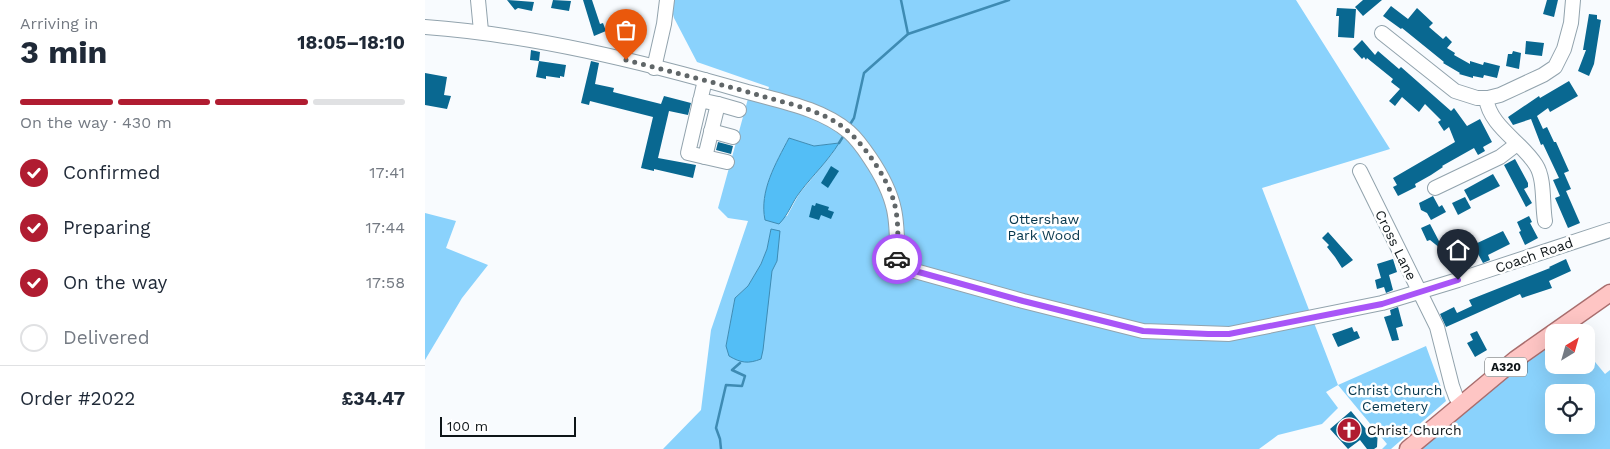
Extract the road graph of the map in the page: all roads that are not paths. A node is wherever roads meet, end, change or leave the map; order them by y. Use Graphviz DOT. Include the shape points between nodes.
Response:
graph roads {
  1 [pos="478,0"];
  2 [pos="667,0"];
  3 [pos="1573,0"];
  4 [pos="425,27"];
  5 [pos="481,31"];
  6 [pos="1378,34"];
  7 [pos="654,68"];
  8 [pos="705,80"];
  9 [pos="1486,98"];
  10 [pos="701,100"];
  11 [pos="718,104"];
  12 [pos="739,110"];
  13 [pos="711,131"];
  14 [pos="733,137"];
  15 [pos="1517,144"];
  16 [pos="705,156"];
  17 [pos="727,162"];
  18 [pos="1360,171"];
  19 [pos="1445,188"];
  20 [pos="1545,221"];
  21 [pos="1610,230"];
  22 [pos="1420,292"];
  23 [pos="1610,293"];
  24 [pos="1461,404"];
  25 [pos="1408,449"];
  1 -- 5 [label="street"];
  2 -- 7 [label="street"];
  3 -- 9 [label="street" via="1567,40 1555,67 1508,91"];
  4 -- 5 [label="street"];
  5 -- 7 [label="street"];
  6 -- 9 [label="street" via="1455,91"];
  7 -- 8 [label="street"];
  8 -- 10 [label="street"];
  8 -- 22 [label="street, Coach Road" via="809,110 846,130 882,175 894,203 898,232 897,266 1143,331 1229,334 1382,304"];
  9 -- 15 [label="street" via="1488,109 1496,121"];
  10 -- 11 [label="street"];
  10 -- 16 [label="street" via="688,153"];
  11 -- 12 [label="street"];
  11 -- 13 [label="street"];
  13 -- 14 [label="street"];
  13 -- 16 [label="street"];
  15 -- 19 [label="street"];
  15 -- 20 [label="street" via="1529,155 1540,173"];
  16 -- 17 [label="street"];
  18 -- 22 [label="street, Cross Lane"];
  21 -- 22 [label="street, Coach Road"];
  22 -- 24 [label="street, Cross Lane" via="1437,327 1452,386"];
  23 -- 24 [label="main road, A320"];
  24 -- 25 [label="main road, A320"];
}
